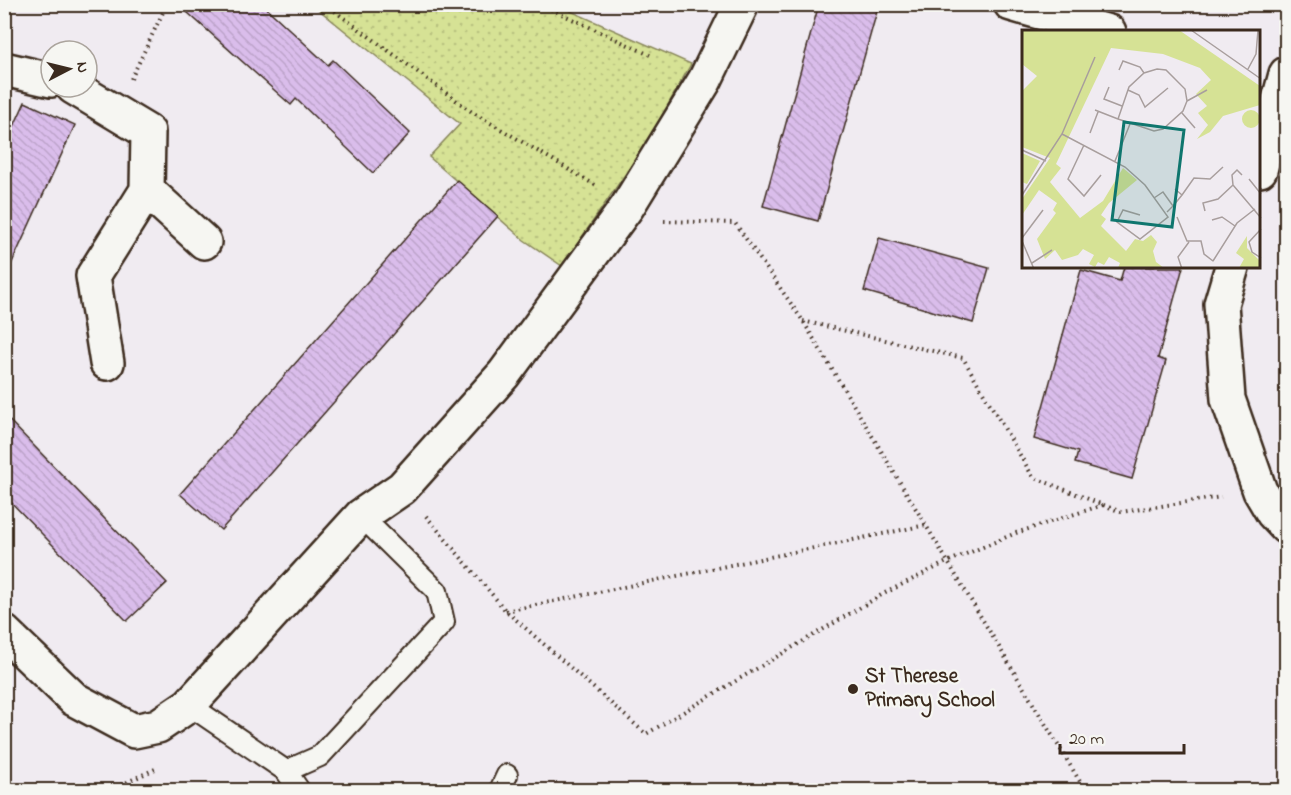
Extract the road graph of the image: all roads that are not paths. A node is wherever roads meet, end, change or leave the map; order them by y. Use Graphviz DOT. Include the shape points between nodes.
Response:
graph roads {
  1 [pos="742,4"];
  2 [pos="1011,4"];
  3 [pos="1102,30"];
  4 [pos="4,69"];
  5 [pos="1277,76"];
  6 [pos="39,77"];
  7 [pos="94,99"];
  8 [pos="1261,164"];
  9 [pos="147,190"];
  10 [pos="204,242"];
  11 [pos="1232,268"];
  12 [pos="107,363"];
  13 [pos="361,516"];
  14 [pos="1287,527"];
  15 [pos="4,632"];
  16 [pos="189,705"];
  17 [pos="286,771"];
  18 [pos="299,790"];
  1 -- 13 [label="street" via="705,80 627,207 504,374 402,488"];
  2 -- 3 [label="street"];
  4 -- 6 [label="street"];
  5 -- 8 [label="street"];
  7 -- 9 [label="street" via="148,132"];
  9 -- 10 [label="street"];
  9 -- 12 [label="street" via="93,276"];
  11 -- 14 [label="street" via="1221,304 1228,399 1260,491"];
  13 -- 16 [label="street"];
  13 -- 17 [label="lane" via="437,591 444,622 320,756"];
  15 -- 16 [label="street" via="74,699 134,731 158,726"];
  16 -- 17 [label="lane"];
  17 -- 18 [label="lane"];
}
